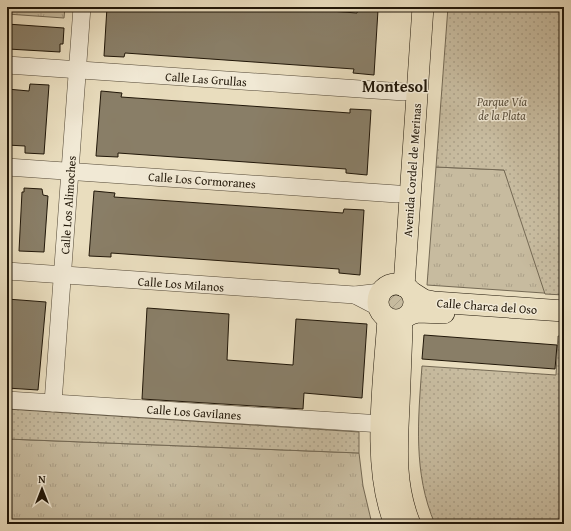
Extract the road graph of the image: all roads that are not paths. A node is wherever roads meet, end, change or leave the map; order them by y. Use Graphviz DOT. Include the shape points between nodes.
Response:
graph roads {
  1 [pos="82,7"];
  2 [pos="411,7"];
  3 [pos="423,7"];
  4 [pos="7,65"];
  5 [pos="78,70"];
  6 [pos="404,92"];
  7 [pos="7,167"];
  8 [pos="70,171"];
  9 [pos="397,194"];
  10 [pos="7,271"];
  11 [pos="62,276"];
  12 [pos="396,302"];
  13 [pos="564,311"];
  14 [pos="564,321"];
  15 [pos="7,400"];
  16 [pos="53,403"];
  17 [pos="382,424"];
  18 [pos="395,524"];
  19 [pos="410,524"];
  1 -- 5 [label="street, Calle Los Alimoches"];
  2 -- 6 [label="main road, Avenida Cordel de Merinas"];
  3 -- 12 [label="main road, Avenida Cordel de Merinas"];
  4 -- 5 [label="street, Calle Las Grullas"];
  5 -- 6 [label="street, Calle Las Grullas"];
  5 -- 8 [label="street, Calle Los Alimoches"];
  6 -- 9 [label="main road, Avenida Cordel de Merinas"];
  7 -- 8 [label="street, Calle Los Cormoranes"];
  8 -- 9 [label="street, Calle Los Cormoranes"];
  8 -- 11 [label="street, Calle Los Alimoches"];
  9 -- 12 [label="main road, Avenida Cordel de Merinas"];
  10 -- 11 [label="street, Calle Los Milanos"];
  11 -- 12 [label="street, Calle Los Milanos" via="355,295"];
  11 -- 16 [label="street, Calle Los Alimoches"];
  12 -- 13 [label="main road, Calle Charca del Oso" via="424,300"];
  12 -- 14 [label="main road, Calle Charca del Oso" via="418,312"];
  12 -- 17 [label="main road, Avenida Cordel de Merinas"];
  12 -- 19 [label="main road, Avenida Cordel de Merinas" via="398,478"];
  15 -- 16 [label="street, Calle Los Gavilanes"];
  16 -- 17 [label="street, Calle Los Gavilanes"];
  17 -- 18 [label="main road, Avenida Cordel de Merinas" via="384,482"];
}
